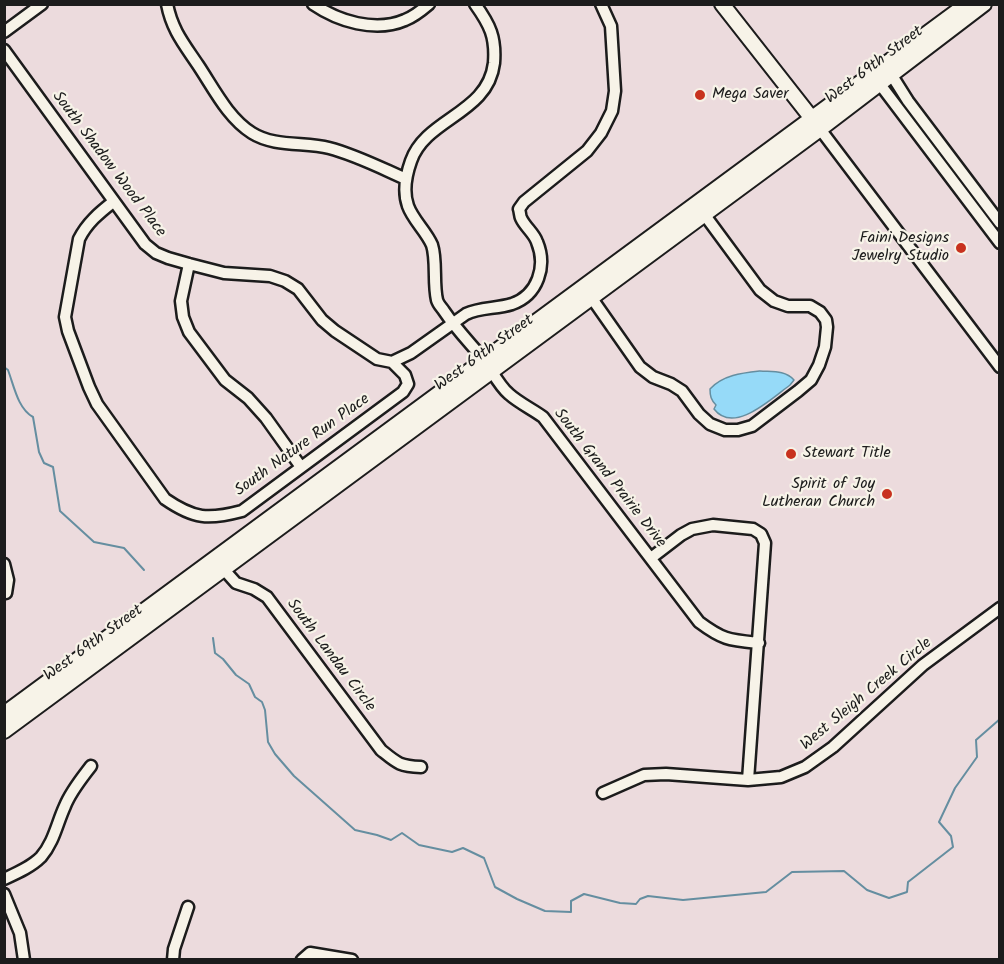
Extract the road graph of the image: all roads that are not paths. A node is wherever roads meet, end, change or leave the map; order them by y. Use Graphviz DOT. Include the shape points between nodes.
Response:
graph roads {
  1 [pos="42,4"];
  2 [pos="167,4"];
  3 [pos="313,4"];
  4 [pos="429,4"];
  5 [pos="475,4"];
  6 [pos="601,4"];
  7 [pos="722,4"];
  8 [pos="967,4"];
  9 [pos="984,4"];
  10 [pos="27,9"];
  11 [pos="4,32"];
  12 [pos="4,50"];
  13 [pos="885,79"];
  14 [pos="816,124"];
  15 [pos="406,179"];
  16 [pos="114,202"];
  17 [pos="704,214"];
  18 [pos="999,222"];
  19 [pos="999,243"];
  20 [pos="189,264"];
  21 [pos="587,292"];
  22 [pos="453,324"];
  23 [pos="392,362"];
  24 [pos="488,365"];
  25 [pos="999,367"];
  26 [pos="300,467"];
  27 [pos="651,558"];
  28 [pos="4,564"];
  29 [pos="219,564"];
  30 [pos="6,593"];
  31 [pos="999,608"];
  32 [pos="759,643"];
  33 [pos="4,714"];
  34 [pos="4,730"];
  35 [pos="91,766"];
  36 [pos="421,767"];
  37 [pos="748,780"];
  38 [pos="603,793"];
  39 [pos="4,879"];
  40 [pos="4,894"];
  41 [pos="188,907"];
  42 [pos="24,960"];
  43 [pos="173,960"];
  44 [pos="302,960"];
  45 [pos="352,960"];
  1 -- 10 [label="street"];
  2 -- 15 [label="street" via="180,40 232,116 253,134 327,147"];
  3 -- 4 [label="street" via="338,18 379,26 405,20"];
  5 -- 15 [label="street, South Grand Prairie Drive" via="488,22 495,47 487,87 419,147"];
  6 -- 22 [label="street" via="611,26 615,91 612,111 586,151 519,209 541,254 536,284 512,304 475,310"];
  7 -- 14 [label="main road"];
  8 -- 14 [label="main road, West 69th Street"];
  9 -- 13 [label="main road, West 69th Street"];
  10 -- 11 [label="street"];
  12 -- 16 [label="street, South Shadow Wood Place"];
  13 -- 14 [label="main road, West 69th Street"];
  13 -- 18 [label="street" via="908,100"];
  13 -- 19 [label="street"];
  14 -- 17 [label="main road, West 69th Street"];
  14 -- 21 [label="main road, West 69th Street"];
  14 -- 25 [label="street"];
  15 -- 22 [label="street, South Grand Prairie Drive" via="409,207 433,248 438,301"];
  16 -- 20 [label="street, South Shadow Wood Place" via="144,244 156,253"];
  16 -- 26 [label="street, South Nature Run Place" via="85,228 79,239 65,317 89,387 104,413 165,499 200,516 220,517 242,511"];
  17 -- 21 [label="main road, West 69th Street"];
  17 -- 21 [label="street" via="760,290 778,303 810,306 826,320 825,347 811,380 752,426 725,430 710,424 682,392 653,378 640,367"];
  20 -- 23 [label="street, South Shadow Wood Place" via="224,273 285,280 335,331 377,359"];
  20 -- 26 [label="street" via="181,301 189,332 225,380 266,418"];
  21 -- 24 [label="main road, West 69th Street"];
  22 -- 23 [label="street"];
  22 -- 24 [label="street, South Grand Prairie Drive"];
  23 -- 26 [label="street, South Nature Run Place" via="405,375 408,384 404,392"];
  24 -- 27 [label="street, South Grand Prairie Drive" via="508,393 543,417"];
  24 -- 29 [label="main road, West 69th Street"];
  27 -- 32 [label="street, South Grand Prairie Drive" via="699,622 729,640"];
  27 -- 32 [label="street" via="692,529 713,525 753,529 761,534 765,543"];
  28 -- 30 [label="street"];
  29 -- 33 [label="main road, West 69th Street"];
  29 -- 34 [label="main road, West 69th Street"];
  29 -- 36 [label="street, South Landau Circle" via="236,583 267,597 381,750 405,766"];
  31 -- 37 [label="street, West Sleigh Creek Circle" via="923,665 833,747 805,767 781,777"];
  32 -- 37 [label="street"];
  35 -- 39 [label="street" via="65,805 46,850 30,865"];
  37 -- 38 [label="street, West Sleigh Creek Circle" via="666,774 644,776"];
  40 -- 42 [label="street" via="20,933"];
  41 -- 43 [label="street"];
  44 -- 45 [label="street" via="310,953"];
}
